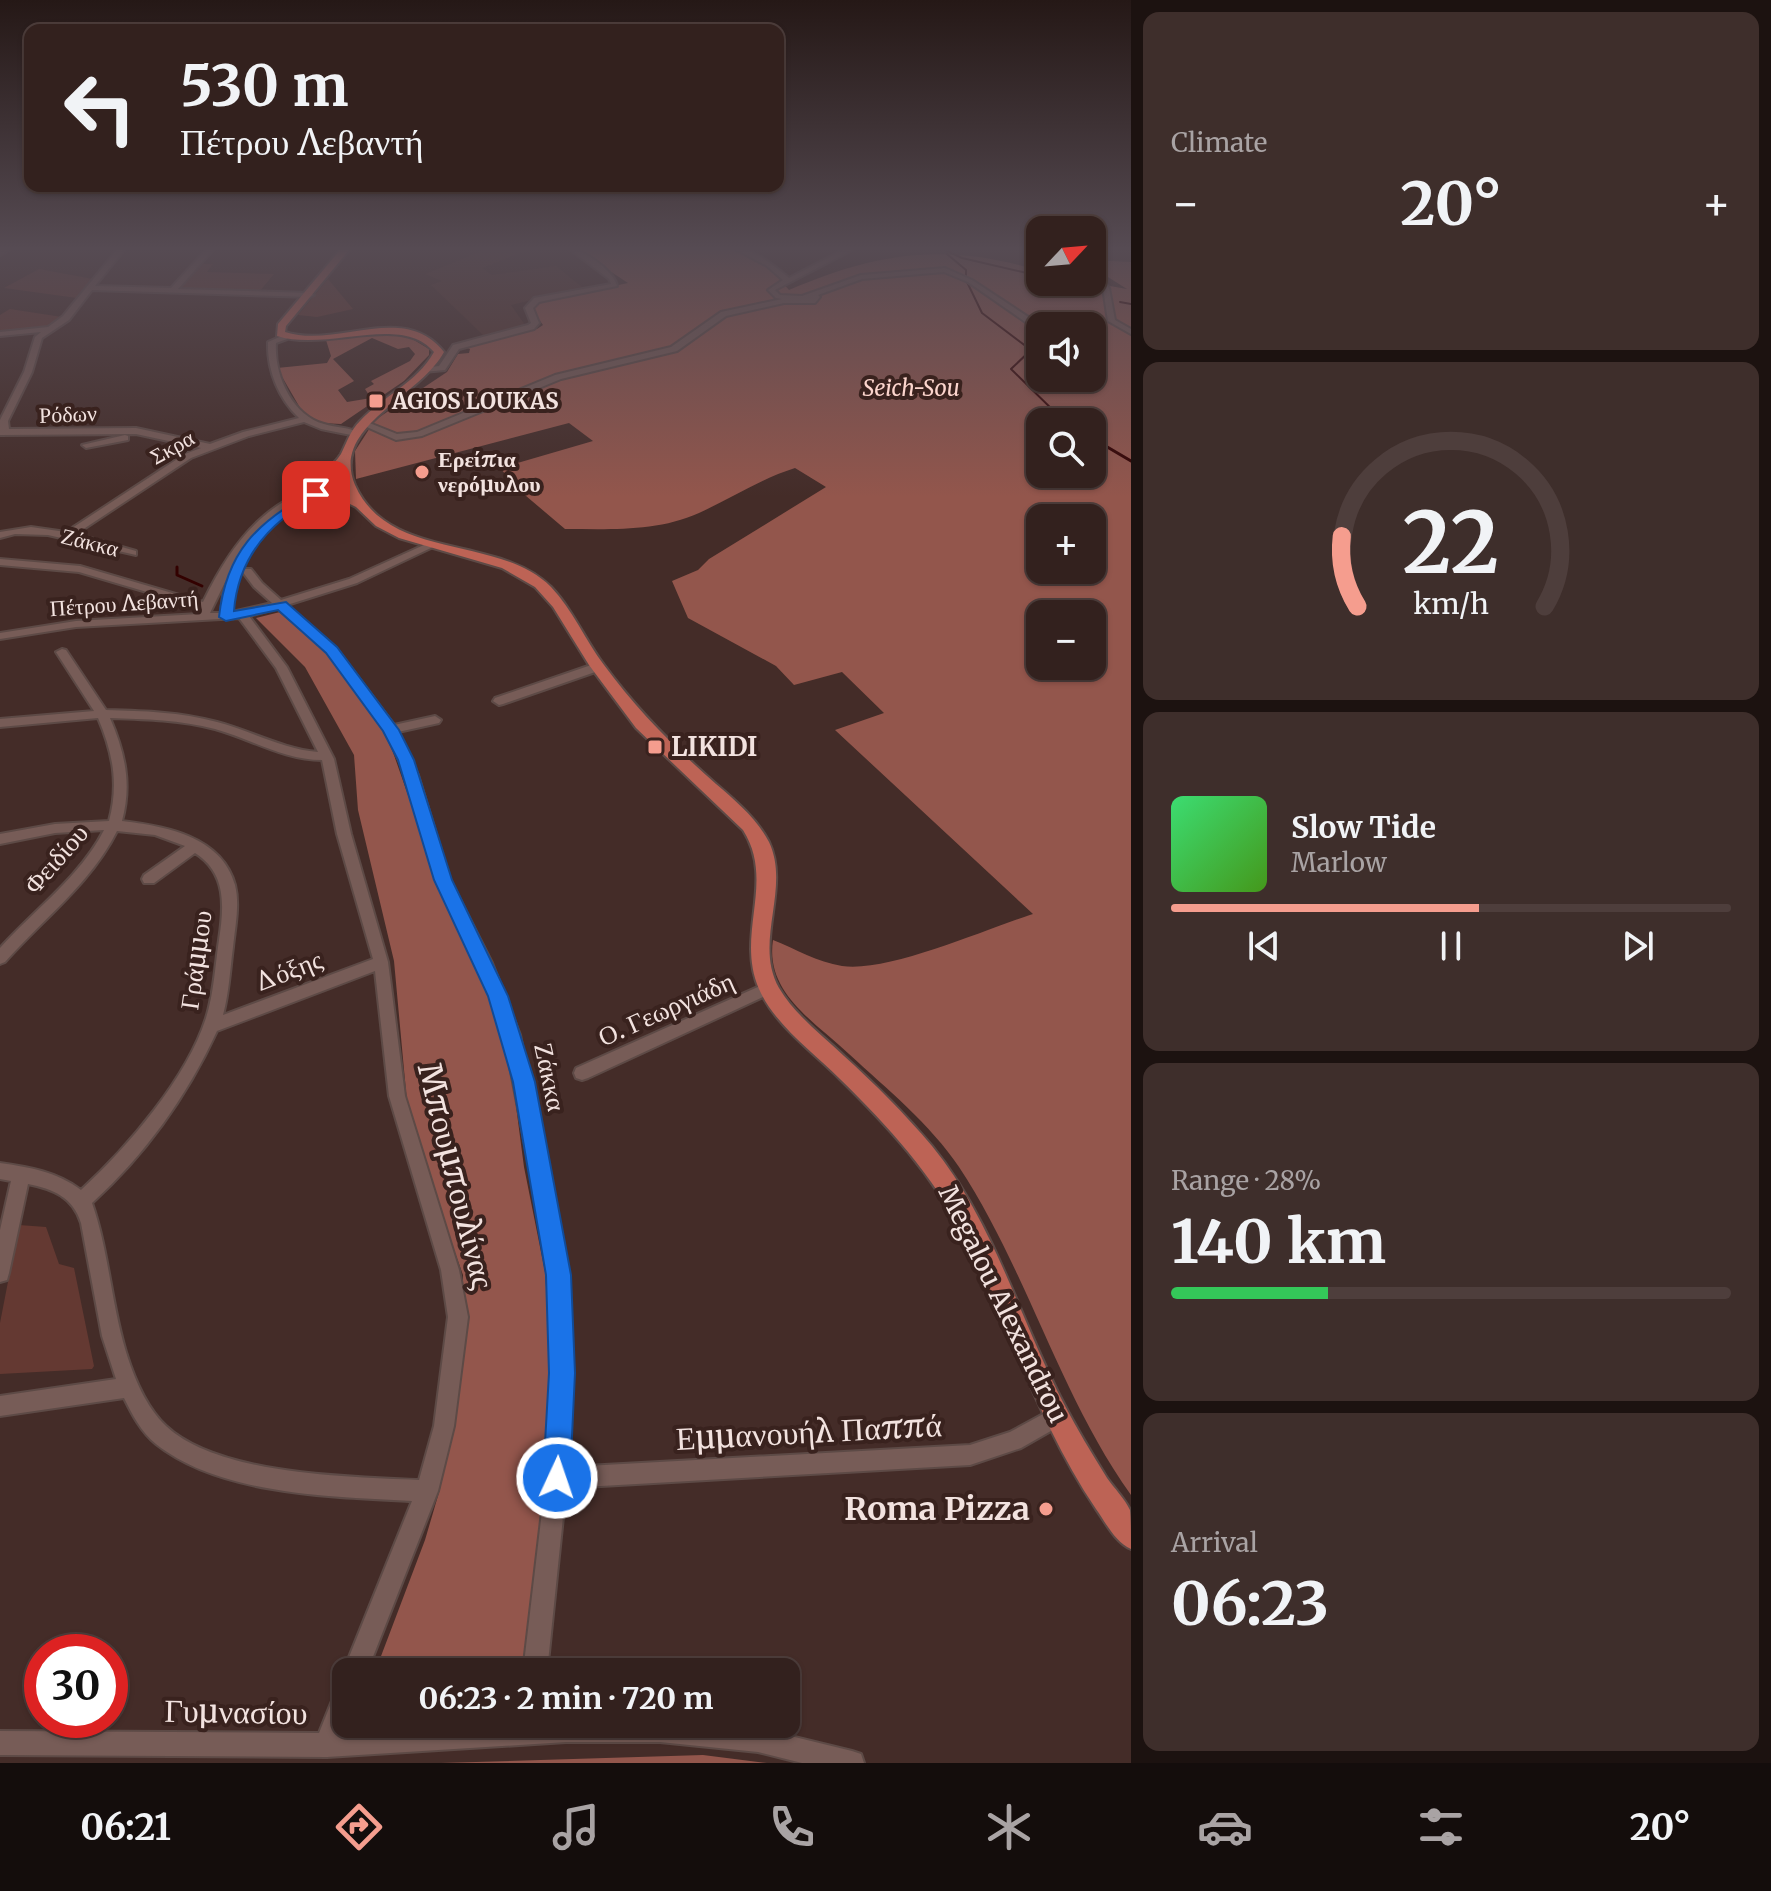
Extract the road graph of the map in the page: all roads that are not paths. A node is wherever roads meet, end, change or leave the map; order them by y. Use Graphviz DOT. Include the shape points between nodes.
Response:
graph roads {
  1 [pos="45,332"];
  2 [pos="282,332"];
  3 [pos="370,332"];
  4 [pos="395,332"];
  5 [pos="511,332"];
  6 [pos="698,332"];
  7 [pos="284,337"];
  8 [pos="426,370"];
  9 [pos="306,419"];
  10 [pos="364,424"];
  11 [pos="2,431"];
  12 [pos="152,433"];
  13 [pos="356,433"];
  14 [pos="86,445"];
  15 [pos="210,447"];
  16 [pos="345,456"];
  17 [pos="349,484"];
  18 [pos="314,493"];
  19 [pos="368,512"];
  20 [pos="69,534"];
  21 [pos="0,535"];
  22 [pos="430,546"];
  23 [pos="132,553"];
  24 [pos="0,562"];
  25 [pos="247,571"];
  26 [pos="281,605"];
  27 [pos="205,612"];
  28 [pos="234,616"];
  29 [pos="0,636"];
  30 [pos="62,652"];
  31 [pos="597,667"];
  32 [pos="499,701"];
  33 [pos="105,715"];
  34 [pos="435,720"];
  35 [pos="0,723"];
  36 [pos="391,730"];
  37 [pos="327,756"];
  38 [pos="114,825"];
  39 [pos="0,839"];
  40 [pos="195,846"];
  41 [pos="149,879"];
  42 [pos="0,958"];
  43 [pos="381,962"];
  44 [pos="769,988"];
  45 [pos="212,1026"];
  46 [pos="582,1073"];
  47 [pos="0,1171"];
  48 [pos="21,1174"];
  49 [pos="81,1202"];
  50 [pos="7,1210"];
  51 [pos="0,1273"];
  52 [pos="131,1387"];
  53 [pos="0,1406"];
  54 [pos="1056,1417"];
  55 [pos="557,1478"];
  56 [pos="427,1491"];
  57 [pos="1131,1535"];
  58 [pos="361,1658"];
  59 [pos="537,1658"];
  60 [pos="332,1732"];
  61 [pos="410,1738"];
  62 [pos="733,1738"];
  63 [pos="0,1743"];
  64 [pos="327,1745"];
  65 [pos="852,1763"];
  1 -- 11 [label="street, Ρόδων"];
  2 -- 7 [label="main road"];
  3 -- 7 [label="main road"];
  4 -- 8 [label="main road" via="414,334 439,349"];
  5 -- 8 [label="street" via="456,347 442,368"];
  6 -- 10 [label="street" via="674,349 558,377 416,435 396,437"];
  7 -- 9 [label="street" via="272,342 272,364"];
  8 -- 10 [label="main road"];
  9 -- 13 [label="street"];
  9 -- 15 [label="street, Σκρα"];
  10 -- 13 [label="main road"];
  11 -- 12 [label="street, Ρόδων"];
  12 -- 14 [label="street"];
  12 -- 15 [label="street, Ρόδων"];
  13 -- 16 [label="main road"];
  15 -- 20 [label="street, Σκρα" via="182,459"];
  16 -- 17 [label="main road"];
  16 -- 18 [label="main road"];
  17 -- 18 [label="street"];
  17 -- 19 [label="main road, Megalou Alexandrou"];
  18 -- 19 [label="main road" via="348,497"];
  18 -- 27 [label="street" via="272,511 256,525"];
  18 -- 28 [label="street" via="280,514 247,547 229,586"];
  19 -- 22 [label="main road, Megalou Alexandrou"];
  20 -- 21 [label="street, Ζάκκα"];
  20 -- 23 [label="street, Ζάκκα"];
  22 -- 26 [label="street, Πέτρου Λεβαντή" via="353,581"];
  22 -- 31 [label="main road, Megalou Alexandrou" via="494,561 533,579 557,602"];
  24 -- 27 [label="street" via="80,569"];
  25 -- 26 [label="street, Ζάκκα"];
  26 -- 28 [label="street, Πέτρου Λεβαντή"];
  26 -- 36 [label="street, Ζάκκα" via="332,650"];
  27 -- 28 [label="street, Πέτρου Λεβαντή"];
  27 -- 29 [label="street, Πέτρου Λεβαντή"];
  28 -- 37 [label="street, Μπουμπουλίνας" via="287,677"];
  30 -- 33 [label="street, Φειδίου"];
  31 -- 32 [label="street"];
  31 -- 44 [label="main road, Megalou Alexandrou" via="668,753 743,820 763,845 769,870 759,954"];
  33 -- 35 [label="street"];
  33 -- 37 [label="street" via="212,725"];
  33 -- 38 [label="street, Φειδίου" via="121,768"];
  34 -- 36 [label="street"];
  36 -- 55 [label="street, Ζάκκα" via="412,775 443,880 498,996 524,1082 559,1275"];
  37 -- 43 [label="street, Μπουμπουλίνας"];
  38 -- 39 [label="street, Γράμμου" via="47,829"];
  38 -- 40 [label="street, Γράμμου"];
  38 -- 42 [label="street, Φειδίου" via="94,857"];
  40 -- 41 [label="street"];
  40 -- 45 [label="street, Γράμμου" via="218,865 228,886 227,932"];
  43 -- 45 [label="street, Δόξης"];
  43 -- 56 [label="street, Μπουμπουλίνας" via="397,1096 450,1270 458,1317 444,1426"];
  44 -- 46 [label="street, Ο. Γεωργιάδη"];
  44 -- 54 [label="main road, Megalou Alexandrou" via="792,1019 888,1111 949,1187"];
  45 -- 49 [label="street, Γράμμου" via="164,1106"];
  47 -- 48 [label="street"];
  48 -- 49 [label="street" via="55,1185"];
  48 -- 50 [label="street"];
  49 -- 52 [label="street" via="115,1346"];
  50 -- 51 [label="street"];
  52 -- 53 [label="street"];
  52 -- 56 [label="street" via="162,1437 218,1463 324,1484"];
  54 -- 55 [label="street, Εμμανουήλ Παππά" via="1014,1441 970,1455"];
  54 -- 57 [label="main road, Megalou Alexandrou"];
  55 -- 59 [label="street, Ζάκκα"];
  56 -- 58 [label="street, Μπουμπουλίνας"];
  60 -- 64 [label="street"];
  61 -- 64 [label="street, Γυμνασίου"];
  62 -- 65 [label="street, Γυμνασίου"];
  63 -- 64 [label="street, Γυμνασίου"];
}
